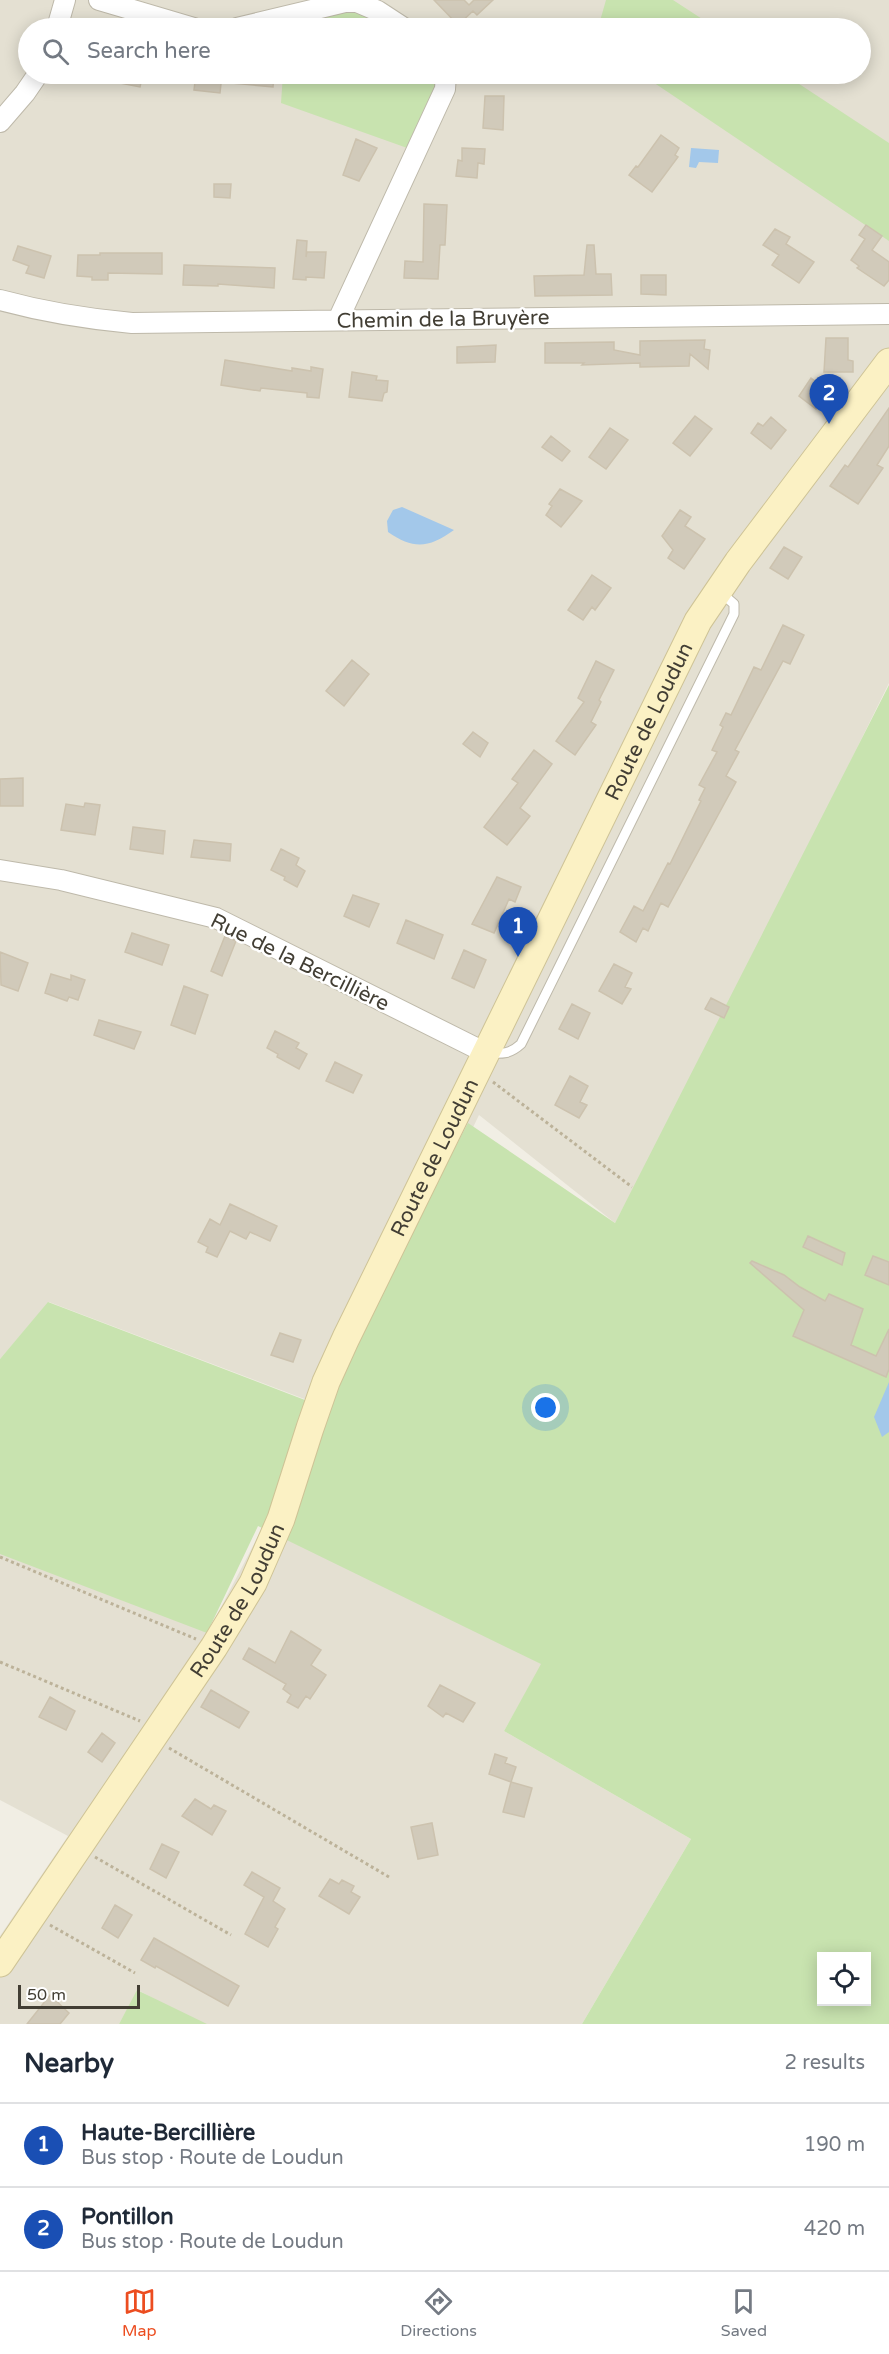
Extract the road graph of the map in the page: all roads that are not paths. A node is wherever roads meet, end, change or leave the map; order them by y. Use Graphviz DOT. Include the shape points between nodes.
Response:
graph roads {
  1 [pos="65,0"];
  2 [pos="99,0"];
  3 [pos="357,1"];
  4 [pos="60,18"];
  5 [pos="160,18"];
  6 [pos="279,18"];
  7 [pos="389,18"];
  8 [pos="31,84"];
  9 [pos="445,84"];
  10 [pos="0,122"];
  11 [pos="0,300"];
  12 [pos="889,314"];
  13 [pos="338,320"];
  14 [pos="889,362"];
  15 [pos="0,870"];
  16 [pos="481,1062"];
  17 [pos="0,1963"];
  1 -- 4 [label="street"];
  2 -- 5 [label="street"];
  3 -- 6 [label="street"];
  3 -- 7 [label="street"];
  8 -- 10 [label="street"];
  9 -- 13 [label="street"];
  11 -- 13 [label="street, Chemin de la Bruyère" via="79,318 132,322"];
  12 -- 13 [label="street, Chemin de la Bruyère"];
  14 -- 16 [label="main road, Route de Loudun" via="718,591 676,663"];
  15 -- 16 [label="street, Rue de la Bercillière" via="61,880 216,918"];
  16 -- 17 [label="main road, Route de Loudun" via="326,1382 281,1519 244,1599"];
}
